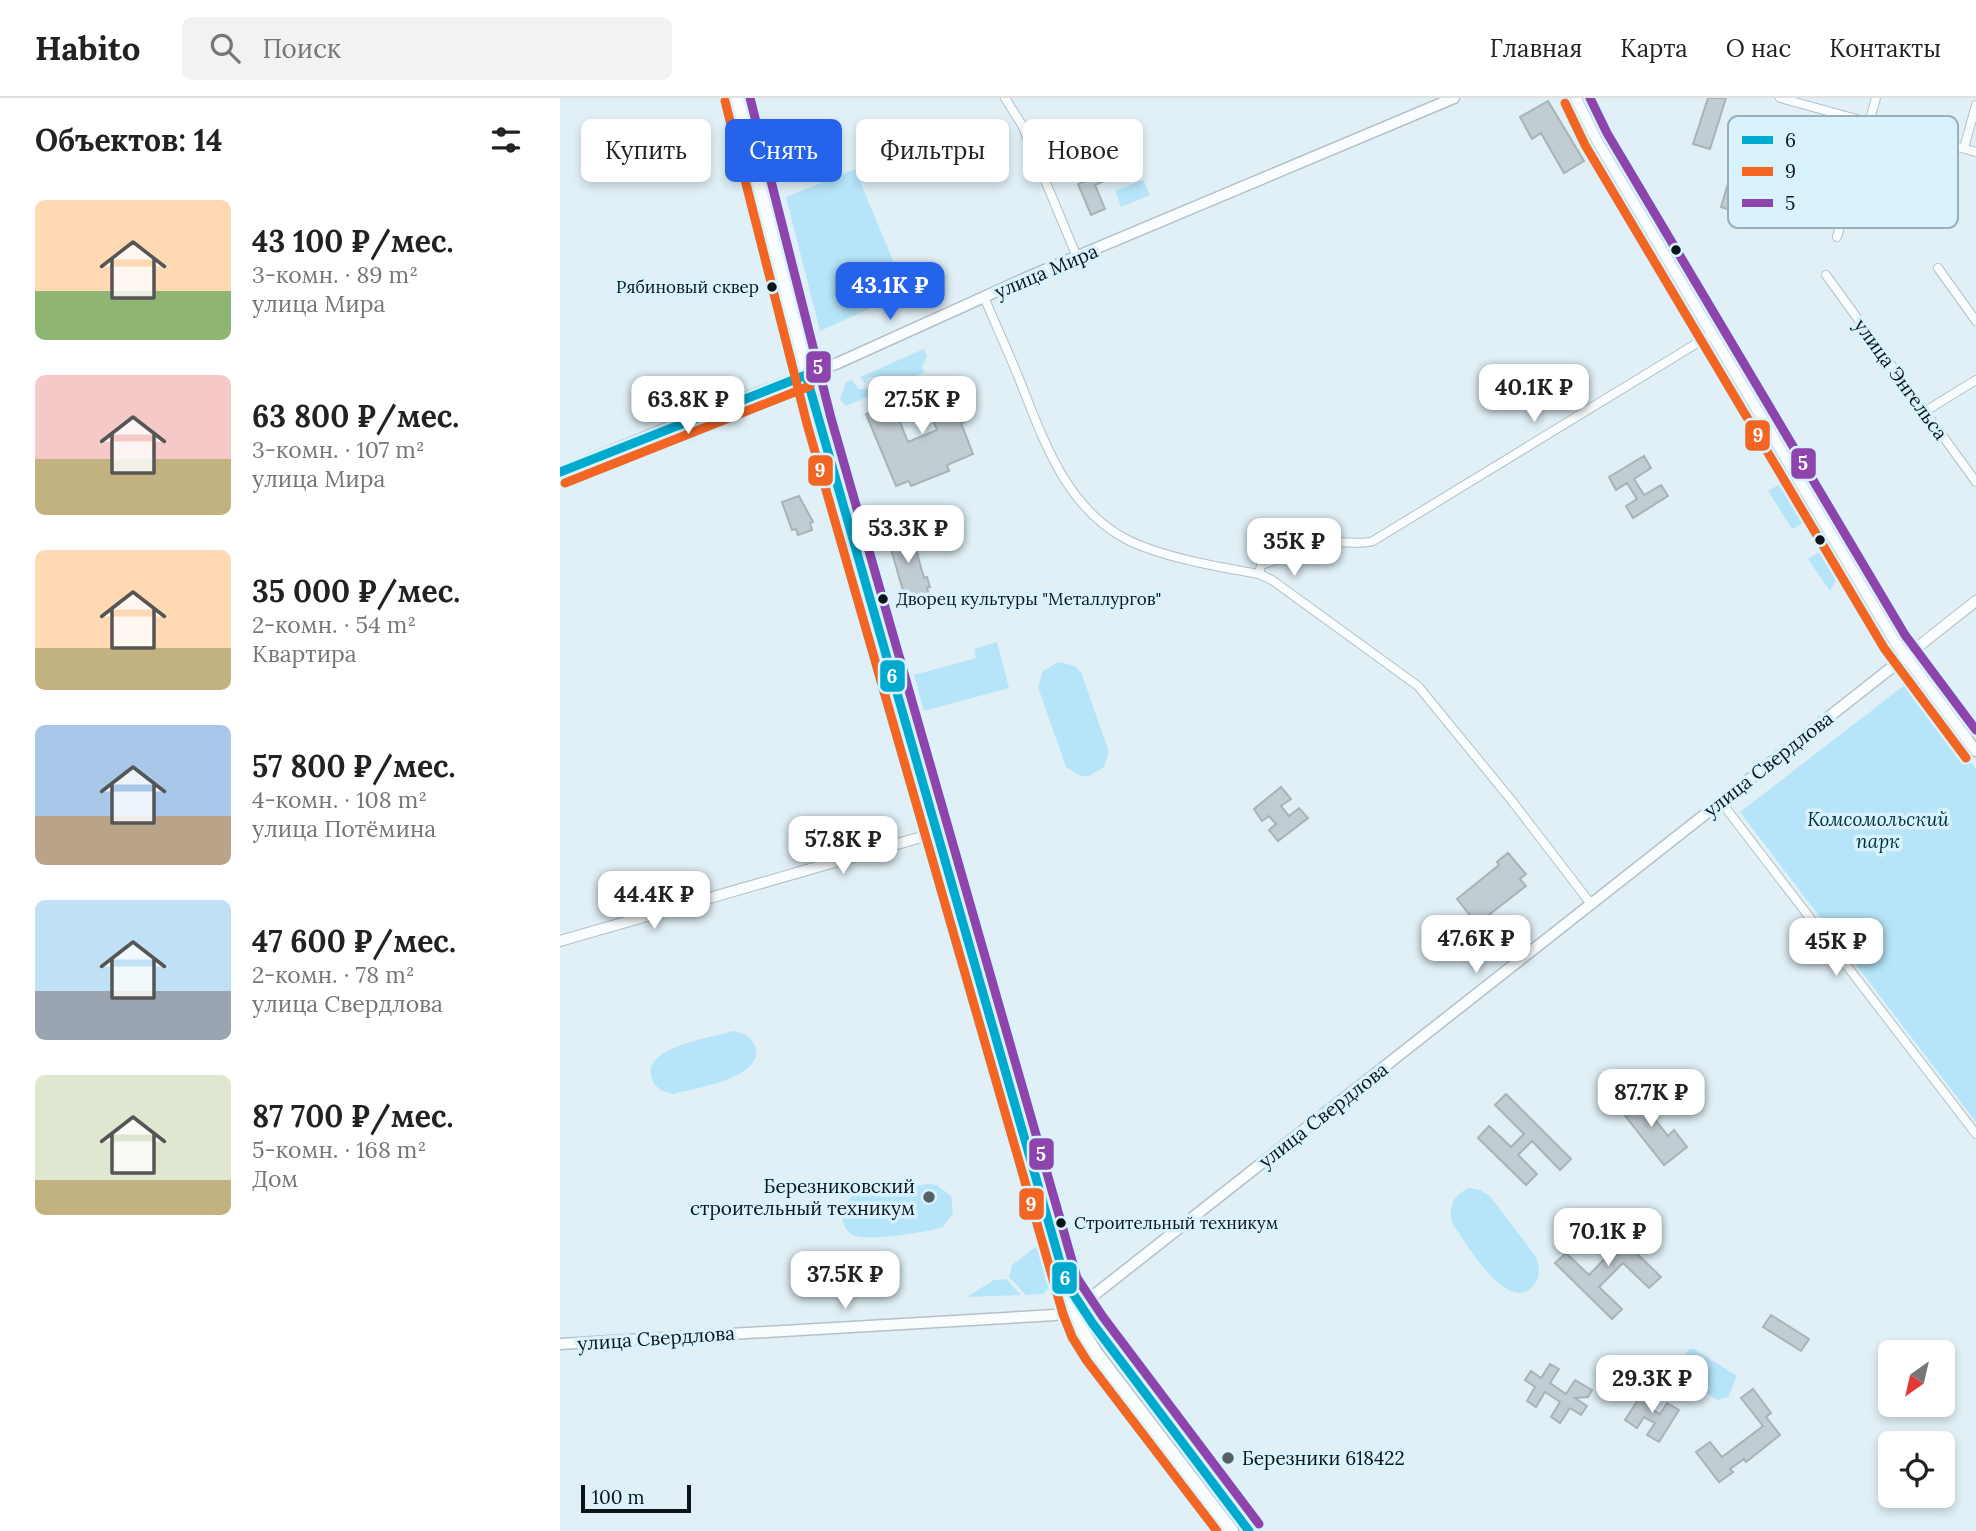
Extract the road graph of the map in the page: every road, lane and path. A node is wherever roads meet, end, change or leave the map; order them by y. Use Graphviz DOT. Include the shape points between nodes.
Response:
graph roads {
  1 [pos="737,98"];
  2 [pos="1004,98"];
  3 [pos="1454,98"];
  4 [pos="1576,98"];
  5 [pos="1780,98"];
  6 [pos="1876,98"];
  7 [pos="1976,105"];
  8 [pos="1848,116"];
  9 [pos="1872,116"];
  10 [pos="1958,146"];
  11 [pos="1964,148"];
  12 [pos="1976,152"];
  13 [pos="1840,228"];
  14 [pos="1837,237"];
  15 [pos="1077,257"];
  16 [pos="1938,268"];
  17 [pos="1826,275"];
  18 [pos="984,297"];
  19 [pos="1976,321"];
  20 [pos="1712,334"];
  21 [pos="806,375"];
  22 [pos="1976,380"];
  23 [pos="1924,412"];
  24 [pos="560,472"];
  25 [pos="1976,482"];
  26 [pos="1259,574"];
  27 [pos="1976,601"];
  28 [pos="1905,657"];
  29 [pos="1976,751"];
  30 [pos="1721,802"];
  31 [pos="939,832"];
  32 [pos="1591,904"];
  33 [pos="560,942"];
  34 [pos="1976,1134"];
  35 [pos="1078,1308"];
  36 [pos="560,1344"];
  37 [pos="1232,1531"];
  38 [pos="1249,1531"];
  1 -- 21 [label="main road"];
  2 -- 15 [label="street" via="1022,125"];
  3 -- 15 [label="main road, улица Мира"];
  4 -- 20 [label="main road"];
  5 -- 8 [label="street"];
  6 -- 9 [label="street"];
  7 -- 11 [label="street"];
  10 -- 11 [label="street"];
  11 -- 12 [label="street"];
  13 -- 14 [label="street"];
  15 -- 18 [label="main road, улица Мира"];
  16 -- 19 [label="street"];
  17 -- 23 [label="street, улица Энгельса"];
  18 -- 21 [label="main road, улица Мира"];
  18 -- 26 [label="street" via="1049,450 1062,476 1093,516 1142,546"];
  20 -- 26 [label="street" via="1373,541 1325,544 1261,565"];
  20 -- 28 [label="main road"];
  21 -- 24 [label="main road, улица Мира"];
  21 -- 31 [label="main road"];
  22 -- 23 [label="street"];
  23 -- 25 [label="street, улица Энгельса"];
  26 -- 32 [label="street" via="1418,686"];
  27 -- 28 [label="street, улица Свердлова"];
  28 -- 29 [label="main road"];
  28 -- 30 [label="main road, улица Свердлова"];
  30 -- 32 [label="main road, улица Свердлова"];
  30 -- 34 [label="street"];
  31 -- 33 [label="street"];
  31 -- 35 [label="main road" via="1066,1283"];
  32 -- 35 [label="main road, улица Свердлова"];
  35 -- 36 [label="main road, улица Свердлова" via="1055,1315"];
  35 -- 37 [label="main road" via="1083,1332 1097,1354"];
  35 -- 38 [label="main road"];
}
